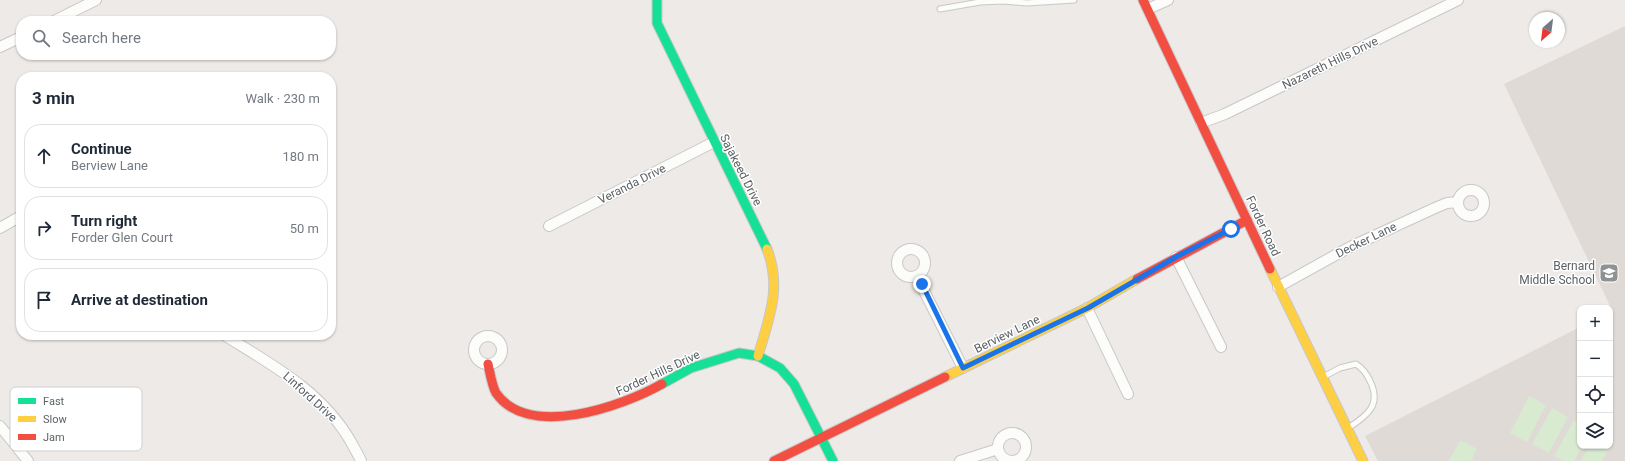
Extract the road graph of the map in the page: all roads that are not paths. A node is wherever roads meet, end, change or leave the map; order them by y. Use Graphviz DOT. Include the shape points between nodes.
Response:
graph roads {
  1 [pos="96,0"];
  2 [pos="657,0"];
  3 [pos="1074,0"];
  4 [pos="1168,0"];
  5 [pos="1458,0"];
  6 [pos="1146,5"];
  7 [pos="940,9"];
  8 [pos="64,16"];
  9 [pos="16,39"];
  10 [pos="0,47"];
  11 [pos="1201,123"];
  12 [pos="714,142"];
  13 [pos="1458,202"];
  14 [pos="16,219"];
  15 [pos="1247,220"];
  16 [pos="549,226"];
  17 [pos="0,228"];
  18 [pos="1176,257"];
  19 [pos="917,277"];
  20 [pos="1278,287"];
  21 [pos="1088,308"];
  22 [pos="232,340"];
  23 [pos="1221,347"];
  24 [pos="758,356"];
  25 [pos="488,364"];
  26 [pos="963,368"];
  27 [pos="1321,378"];
  28 [pos="1128,394"];
  29 [pos="0,426"];
  30 [pos="1347,428"];
  31 [pos="10,438"];
  32 [pos="821,438"];
  33 [pos="998,449"];
  34 [pos="20,451"];
  35 [pos="28,461"];
  36 [pos="361,461"];
  37 [pos="774,461"];
  38 [pos="833,461"];
  39 [pos="960,461"];
  40 [pos="1012,461"];
  41 [pos="1363,461"];
  1 -- 8 [label="street"];
  2 -- 12 [label="street, Sajakeed Drive" via="657,23"];
  3 -- 7 [label="lane" via="980,2"];
  4 -- 6 [label="street"];
  5 -- 11 [label="street, Nazareth Hills Drive" via="1225,114"];
  6 -- 11 [label="street, Forder Road"];
  9 -- 10 [label="street"];
  11 -- 15 [label="street, Forder Road"];
  12 -- 16 [label="street, Veranda Drive"];
  12 -- 24 [label="street, Sajakeed Drive" via="772,263 774,297"];
  13 -- 20 [label="street, Decker Lane" via="1447,203 1350,247"];
  14 -- 17 [label="street"];
  15 -- 18 [label="street, Berview Lane"];
  15 -- 20 [label="street, Forder Road"];
  18 -- 21 [label="street, Berview Lane"];
  18 -- 23 [label="street"];
  19 -- 26 [label="street"];
  20 -- 27 [label="street, Forder Road"];
  21 -- 26 [label="street, Berview Lane"];
  21 -- 28 [label="street"];
  22 -- 36 [label="street, Linford Drive" via="293,379 327,408 339,422"];
  24 -- 25 [label="street, Forder Hills Drive" via="739,353 691,368 644,394 614,406 559,417 531,415 511,406 496,393"];
  24 -- 32 [label="street, Forder Hills Drive" via="780,368 794,384"];
  26 -- 32 [label="street, Berview Lane"];
  27 -- 30 [label="street, Forder Road"];
  27 -- 30 [label="lane" via="1340,368 1356,364 1369,378 1375,396 1370,409 1364,417"];
  29 -- 31 [label="street"];
  30 -- 41 [label="street, Forder Road"];
  32 -- 37 [label="street, Berview Lane"];
  32 -- 38 [label="street, Forder Hills Drive"];
  33 -- 39 [label="street"];
  33 -- 40 [label="street" via="1006,460"];
  33 -- 40 [label="street" via="999,440 1004,435 1012,432 1019,434 1026,444 1026,451 1022,457"];
  34 -- 35 [label="street"];
}
